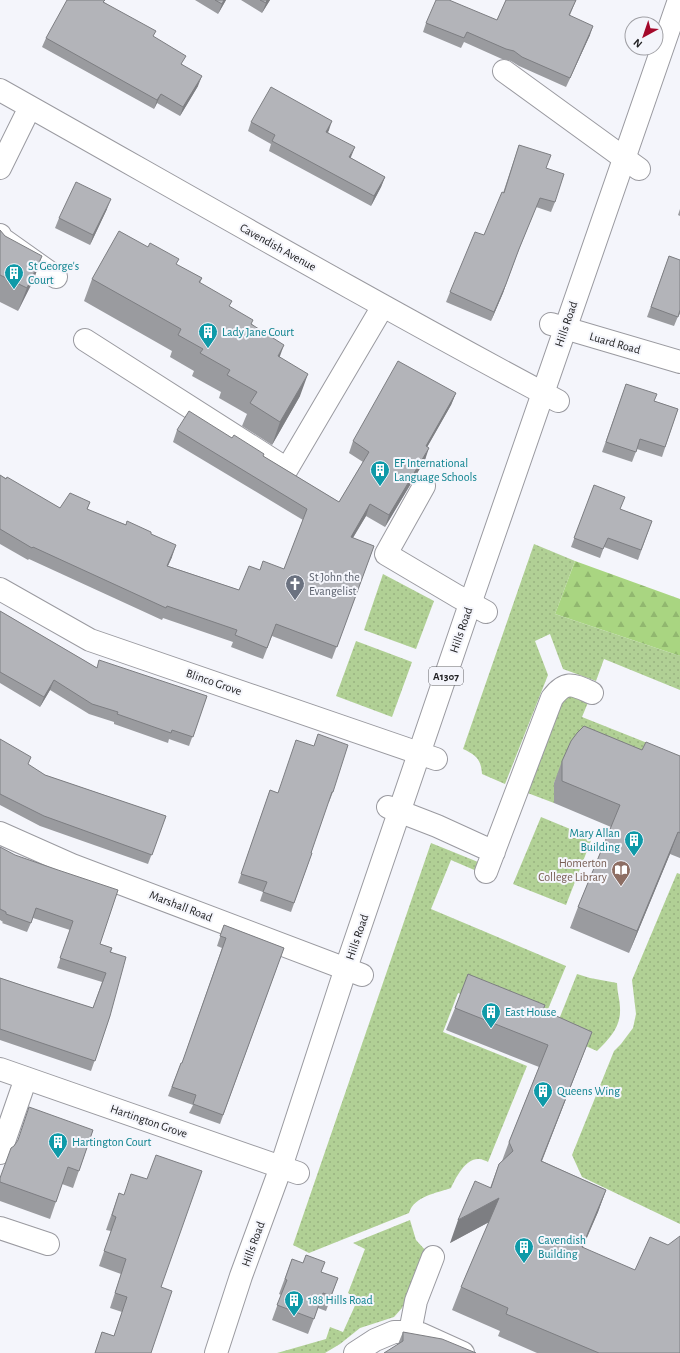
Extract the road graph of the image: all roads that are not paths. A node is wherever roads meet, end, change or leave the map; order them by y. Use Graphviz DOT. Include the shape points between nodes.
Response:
graph roads {
  1 [pos="679,0"];
  2 [pos="504,71"];
  3 [pos="0,90"];
  4 [pos="30,107"];
  5 [pos="631,163"];
  6 [pos="0,168"];
  7 [pos="0,236"];
  8 [pos="56,278"];
  9 [pos="383,306"];
  10 [pos="558,326"];
  11 [pos="85,340"];
  12 [pos="680,362"];
  13 [pos="550,397"];
  14 [pos="424,486"];
  15 [pos="0,589"];
  16 [pos="478,608"];
  17 [pos="592,693"];
  18 [pos="428,756"];
  19 [pos="393,809"];
  20 [pos="0,834"];
  21 [pos="494,852"];
  22 [pos="486,872"];
  23 [pos="354,972"];
  24 [pos="0,1069"];
  25 [pos="26,1078"];
  26 [pos="0,1153"];
  27 [pos="289,1170"];
  28 [pos="0,1228"];
  29 [pos="48,1244"];
  30 [pos="432,1256"];
  31 [pos="410,1332"];
  32 [pos="216,1353"];
  33 [pos="355,1353"];
  34 [pos="463,1353"];
  1 -- 5 [label="street, Hills Road / A1307"];
  2 -- 5 [label="street"];
  3 -- 4 [label="street, Cavendish Avenue"];
  4 -- 6 [label="street"];
  4 -- 9 [label="street, Cavendish Avenue"];
  5 -- 10 [label="street, Hills Road / A1307"];
  7 -- 8 [label="street"];
  9 -- 11 [label="street" via="287,469"];
  9 -- 13 [label="street, Cavendish Avenue"];
  10 -- 12 [label="street, Luard Road"];
  10 -- 13 [label="street, Hills Road / A1307"];
  13 -- 16 [label="street, Hills Road / A1307"];
  14 -- 16 [label="street" via="386,554"];
  15 -- 18 [label="street, Blinco Grove" via="90,640"];
  16 -- 18 [label="street, Hills Road / A1307"];
  17 -- 21 [label="street" via="573,685 559,688 552,698"];
  18 -- 19 [label="street, Hills Road / A1307"];
  19 -- 21 [label="street"];
  19 -- 23 [label="street, Hills Road / A1307"];
  20 -- 23 [label="street, Marshall Road" via="72,865"];
  21 -- 22 [label="street"];
  23 -- 27 [label="street, Hills Road / A1307"];
  24 -- 25 [label="street, Hartington Grove"];
  25 -- 26 [label="street"];
  25 -- 27 [label="street, Hartington Grove"];
  27 -- 32 [label="street, Hills Road / A1307" via="241,1276"];
  28 -- 29 [label="street"];
  30 -- 31 [label="street" via="416,1301"];
  31 -- 33 [label="street" via="394,1332"];
  31 -- 34 [label="street" via="421,1334"];
}
